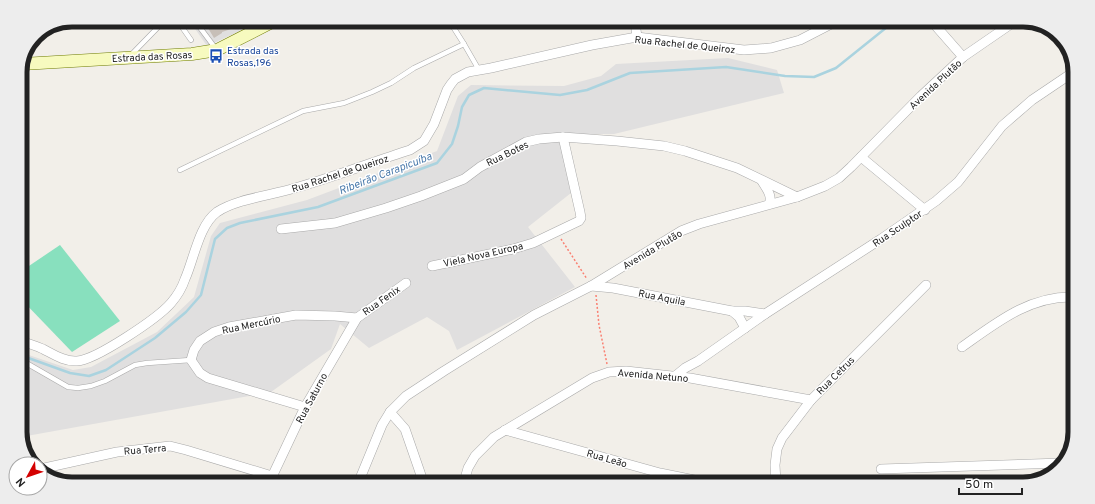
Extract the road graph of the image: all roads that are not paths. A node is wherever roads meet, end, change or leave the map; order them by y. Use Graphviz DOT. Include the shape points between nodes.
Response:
graph roads {
  1 [pos="158,27"];
  2 [pos="182,27"];
  3 [pos="200,27"];
  4 [pos="262,27"];
  5 [pos="453,27"];
  6 [pos="636,27"];
  7 [pos="825,27"];
  8 [pos="937,27"];
  9 [pos="1007,27"];
  10 [pos="637,37"];
  11 [pos="191,40"];
  12 [pos="464,44"];
  13 [pos="217,50"];
  14 [pos="963,57"];
  15 [pos="129,58"];
  16 [pos="29,60"];
  17 [pos="479,70"];
  18 [pos="1068,76"];
  19 [pos="563,137"];
  20 [pos="861,157"];
  21 [pos="180,170"];
  22 [pos="762,181"];
  23 [pos="797,197"];
  24 [pos="769,204"];
  25 [pos="925,210"];
  26 [pos="281,229"];
  27 [pos="432,266"];
  28 [pos="612,274"];
  29 [pos="406,283"];
  30 [pos="926,284"];
  31 [pos="591,286"];
  32 [pos="619,289"];
  33 [pos="1068,297"];
  34 [pos="732,311"];
  35 [pos="765,314"];
  36 [pos="357,318"];
  37 [pos="745,328"];
  38 [pos="27,344"];
  39 [pos="962,346"];
  40 [pos="191,360"];
  41 [pos="698,361"];
  42 [pos="27,364"];
  43 [pos="674,376"];
  44 [pos="690,378"];
  45 [pos="811,400"];
  46 [pos="306,407"];
  47 [pos="390,412"];
  48 [pos="505,430"];
  49 [pos="1056,463"];
  50 [pos="48,467"];
  51 [pos="881,468"];
  52 [pos="265,477"];
  53 [pos="272,477"];
  54 [pos="361,477"];
  55 [pos="421,477"];
  56 [pos="465,477"];
  57 [pos="680,477"];
  58 [pos="776,477"];
  1 -- 15 [label="lane"];
  2 -- 11 [label="lane"];
  3 -- 13 [label="lane"];
  4 -- 13 [label="main road, Estrada das Rosas"];
  5 -- 12 [label="lane"];
  6 -- 10 [label="street"];
  7 -- 10 [label="street, Rua Rachel de Queiroz" via="800,40 771,48 744,50"];
  8 -- 14 [label="street"];
  9 -- 14 [label="street, Avenida Plutão"];
  10 -- 17 [label="street, Rua Rachel de Queiroz"];
  12 -- 17 [label="lane"];
  12 -- 21 [label="lane" via="372,92 344,103 303,111"];
  13 -- 15 [label="main road, Estrada das Rosas"];
  14 -- 20 [label="street, Avenida Plutão"];
  15 -- 16 [label="main road, Estrada das Rosas"];
  17 -- 38 [label="street, Rua Rachel de Queiroz" via="468,72 456,78 451,84 430,131 418,146 296,188 224,208 216,213 203,229 181,288 171,303 144,326 88,359 76,361 64,359"];
  18 -- 25 [label="street, Rua Sculptor" via="1032,100 1002,126 958,182"];
  19 -- 22 [label="street, Rua Botes" via="664,146 737,168"];
  19 -- 26 [label="street, Rua Botes" via="526,142 480,167 464,179 386,208 336,223"];
  19 -- 27 [label="street, Viela Nova Europa" via="581,218 579,221 533,243"];
  20 -- 23 [label="street, Avenida Plutão" via="839,178"];
  20 -- 25 [label="street"];
  22 -- 23 [label="street, Rua Botes"];
  22 -- 24 [label="street" via="770,194"];
  23 -- 24 [label="street, Avenida Plutão"];
  24 -- 28 [label="street, Avenida Plutão" via="681,231"];
  25 -- 35 [label="street, Rua Sculptor"];
  28 -- 31 [label="street, Avenida Plutão"];
  28 -- 32 [label="street"];
  29 -- 36 [label="street, Rua Fenix"];
  30 -- 45 [label="street, Rua Cetrus"];
  31 -- 32 [label="street, Rua Aquila"];
  31 -- 47 [label="street, Avenida Plutão" via="534,315 444,370 406,396"];
  32 -- 34 [label="street, Rua Aquila"];
  33 -- 39 [label="street" via="1040,301 1023,307"];
  34 -- 35 [label="street, Rua Aquila"];
  34 -- 37 [label="street"];
  35 -- 37 [label="street, Rua Sculptor"];
  36 -- 40 [label="street, Rua Mercúrio" via="296,315 228,327 200,341"];
  36 -- 46 [label="street, Rua Saturno"];
  37 -- 41 [label="street, Rua Sculptor"];
  40 -- 42 [label="lane" via="135,365 105,381 78,388 68,386"];
  40 -- 46 [label="street" via="200,373 208,378"];
  41 -- 43 [label="street, Rua Sculptor"];
  41 -- 44 [label="street, Rua Sculptor"];
  43 -- 44 [label="street, Avenida Netuno"];
  43 -- 48 [label="street, Avenida Netuno" via="626,371 609,372 592,378"];
  44 -- 45 [label="street, Avenida Netuno"];
  45 -- 58 [label="street, Rua Cetrus" via="782,438 777,449"];
  46 -- 53 [label="street, Rua Saturno"];
  47 -- 54 [label="street, Avenida Plutão"];
  47 -- 55 [label="street" via="405,429"];
  48 -- 56 [label="street, Avenida Netuno" via="475,456"];
  48 -- 57 [label="street, Rua Leão"];
  49 -- 51 [label="street"];
  50 -- 52 [label="street, Rua Terra" via="117,452 170,446"];
}
